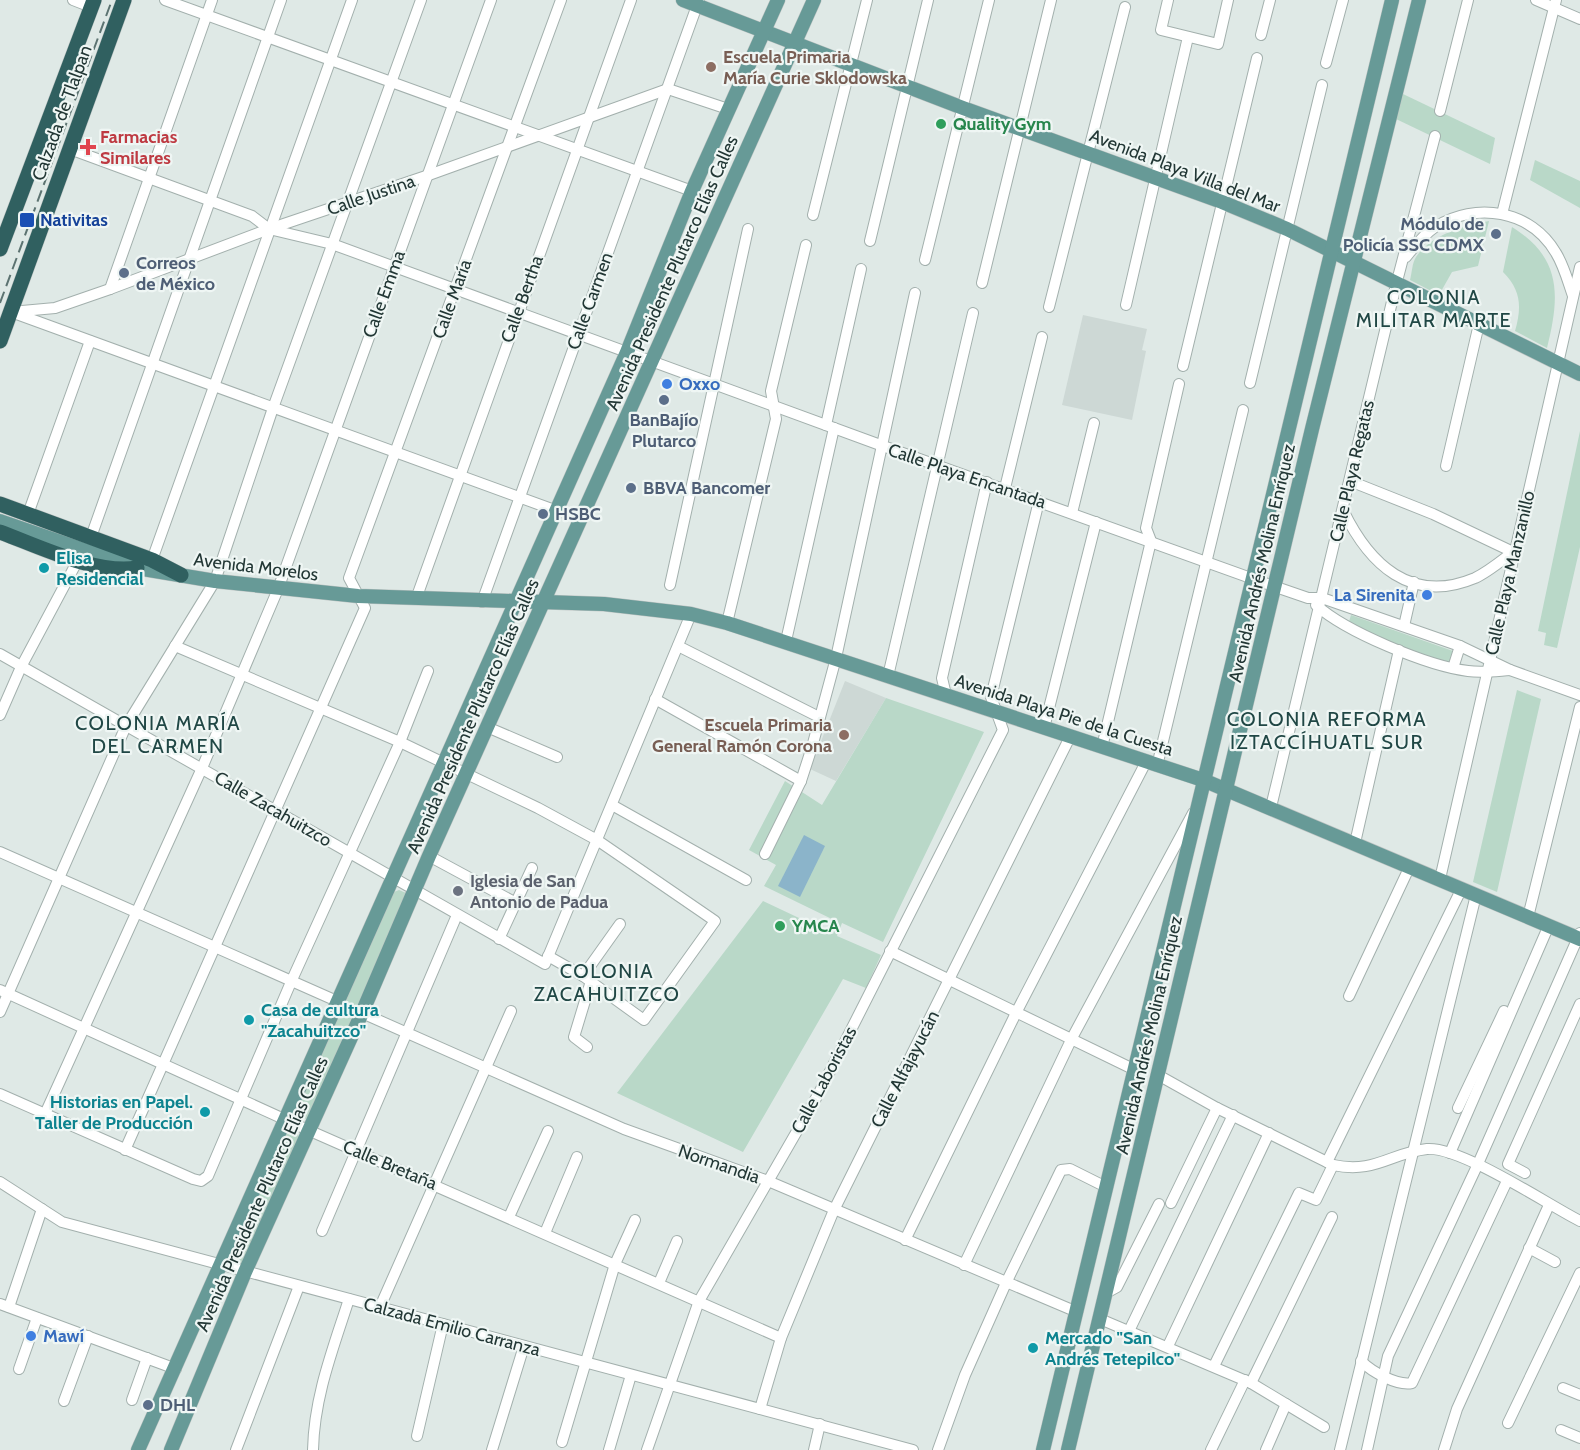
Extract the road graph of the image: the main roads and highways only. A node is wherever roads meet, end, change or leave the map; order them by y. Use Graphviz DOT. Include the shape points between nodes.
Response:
graph roads {
  1 [pos="124,0"];
  2 [pos="682,0"];
  3 [pos="778,0"];
  4 [pos="814,0"];
  5 [pos="1392,0"];
  6 [pos="1419,0"];
  7 [pos="698,3"];
  8 [pos="92,4"];
  9 [pos="765,31"];
  10 [pos="795,43"];
  11 [pos="5,217"];
  12 [pos="0,249"];
  13 [pos="1331,251"];
  14 [pos="1353,262"];
  15 [pos="0,341"];
  16 [pos="1580,374"];
  17 [pos="0,504"];
  18 [pos="0,521"];
  19 [pos="0,532"];
  20 [pos="137,568"];
  21 [pos="181,575"];
  22 [pos="515,603"];
  23 [pos="544,604"];
  24 [pos="1203,780"];
  25 [pos="1227,789"];
  26 [pos="1580,937"];
  27 [pos="138,1450"];
  28 [pos="171,1450"];
  29 [pos="1043,1450"];
  30 [pos="1068,1450"];
  1 -- 15 [label="highway, Calzada de Tlalpan"];
  2 -- 7 [label="main road, Avenida Playa Villa del Mar"];
  3 -- 9 [label="main road, Avenida Presidente Plutarco Elías Calles"];
  4 -- 10 [label="main road, Avenida Presidente Plutarco Elías Calles"];
  5 -- 13 [label="main road, Avenida Andrés Molina Enríquez"];
  6 -- 14 [label="main road, Avenida Andrés Molina Enríquez"];
  7 -- 9 [label="main road, Avenida Playa Villa del Mar"];
  8 -- 11 [label="highway, Calzada de Tlalpan"];
  9 -- 10 [label="main road, Avenida Playa Villa del Mar"];
  9 -- 22 [label="main road, Avenida Presidente Plutarco Elías Calles"];
  10 -- 13 [label="main road, Avenida Playa Villa del Mar" via="1222,202"];
  10 -- 23 [label="main road, Avenida Presidente Plutarco Elías Calles"];
  11 -- 12 [label="highway, Calzada de Tlalpan"];
  13 -- 14 [label="main road, Avenida Playa Villa del Mar"];
  13 -- 24 [label="main road, Avenida Andrés Molina Enríquez"];
  14 -- 16 [label="main road, Avenida Playa Villa del Mar"];
  14 -- 25 [label="main road, Avenida Andrés Molina Enríquez"];
  17 -- 21 [label="highway" via="152,560"];
  18 -- 20 [label="main road, Avenida Morelos"];
  19 -- 20 [label="highway" via="78,560 116,569"];
  20 -- 21 [label="main road, Avenida Morelos"];
  21 -- 22 [label="main road, Avenida Morelos" via="358,596"];
  22 -- 23 [label="main road, Avenida Playa Pie de la Cuesta"];
  22 -- 27 [label="main road, Avenida Presidente Plutarco Elías Calles"];
  23 -- 24 [label="main road, Avenida Playa Pie de la Cuesta" via="604,604 691,614 727,623"];
  23 -- 28 [label="main road, Avenida Presidente Plutarco Elías Calles" via="245,1272"];
  24 -- 25 [label="main road, Avenida Playa Pie de la Cuesta"];
  24 -- 29 [label="main road, Avenida Andrés Molina Enríquez"];
  25 -- 26 [label="main road, Avenida Playa Pie de la Cuesta"];
  25 -- 30 [label="main road, Avenida Andrés Molina Enríquez"];
}
